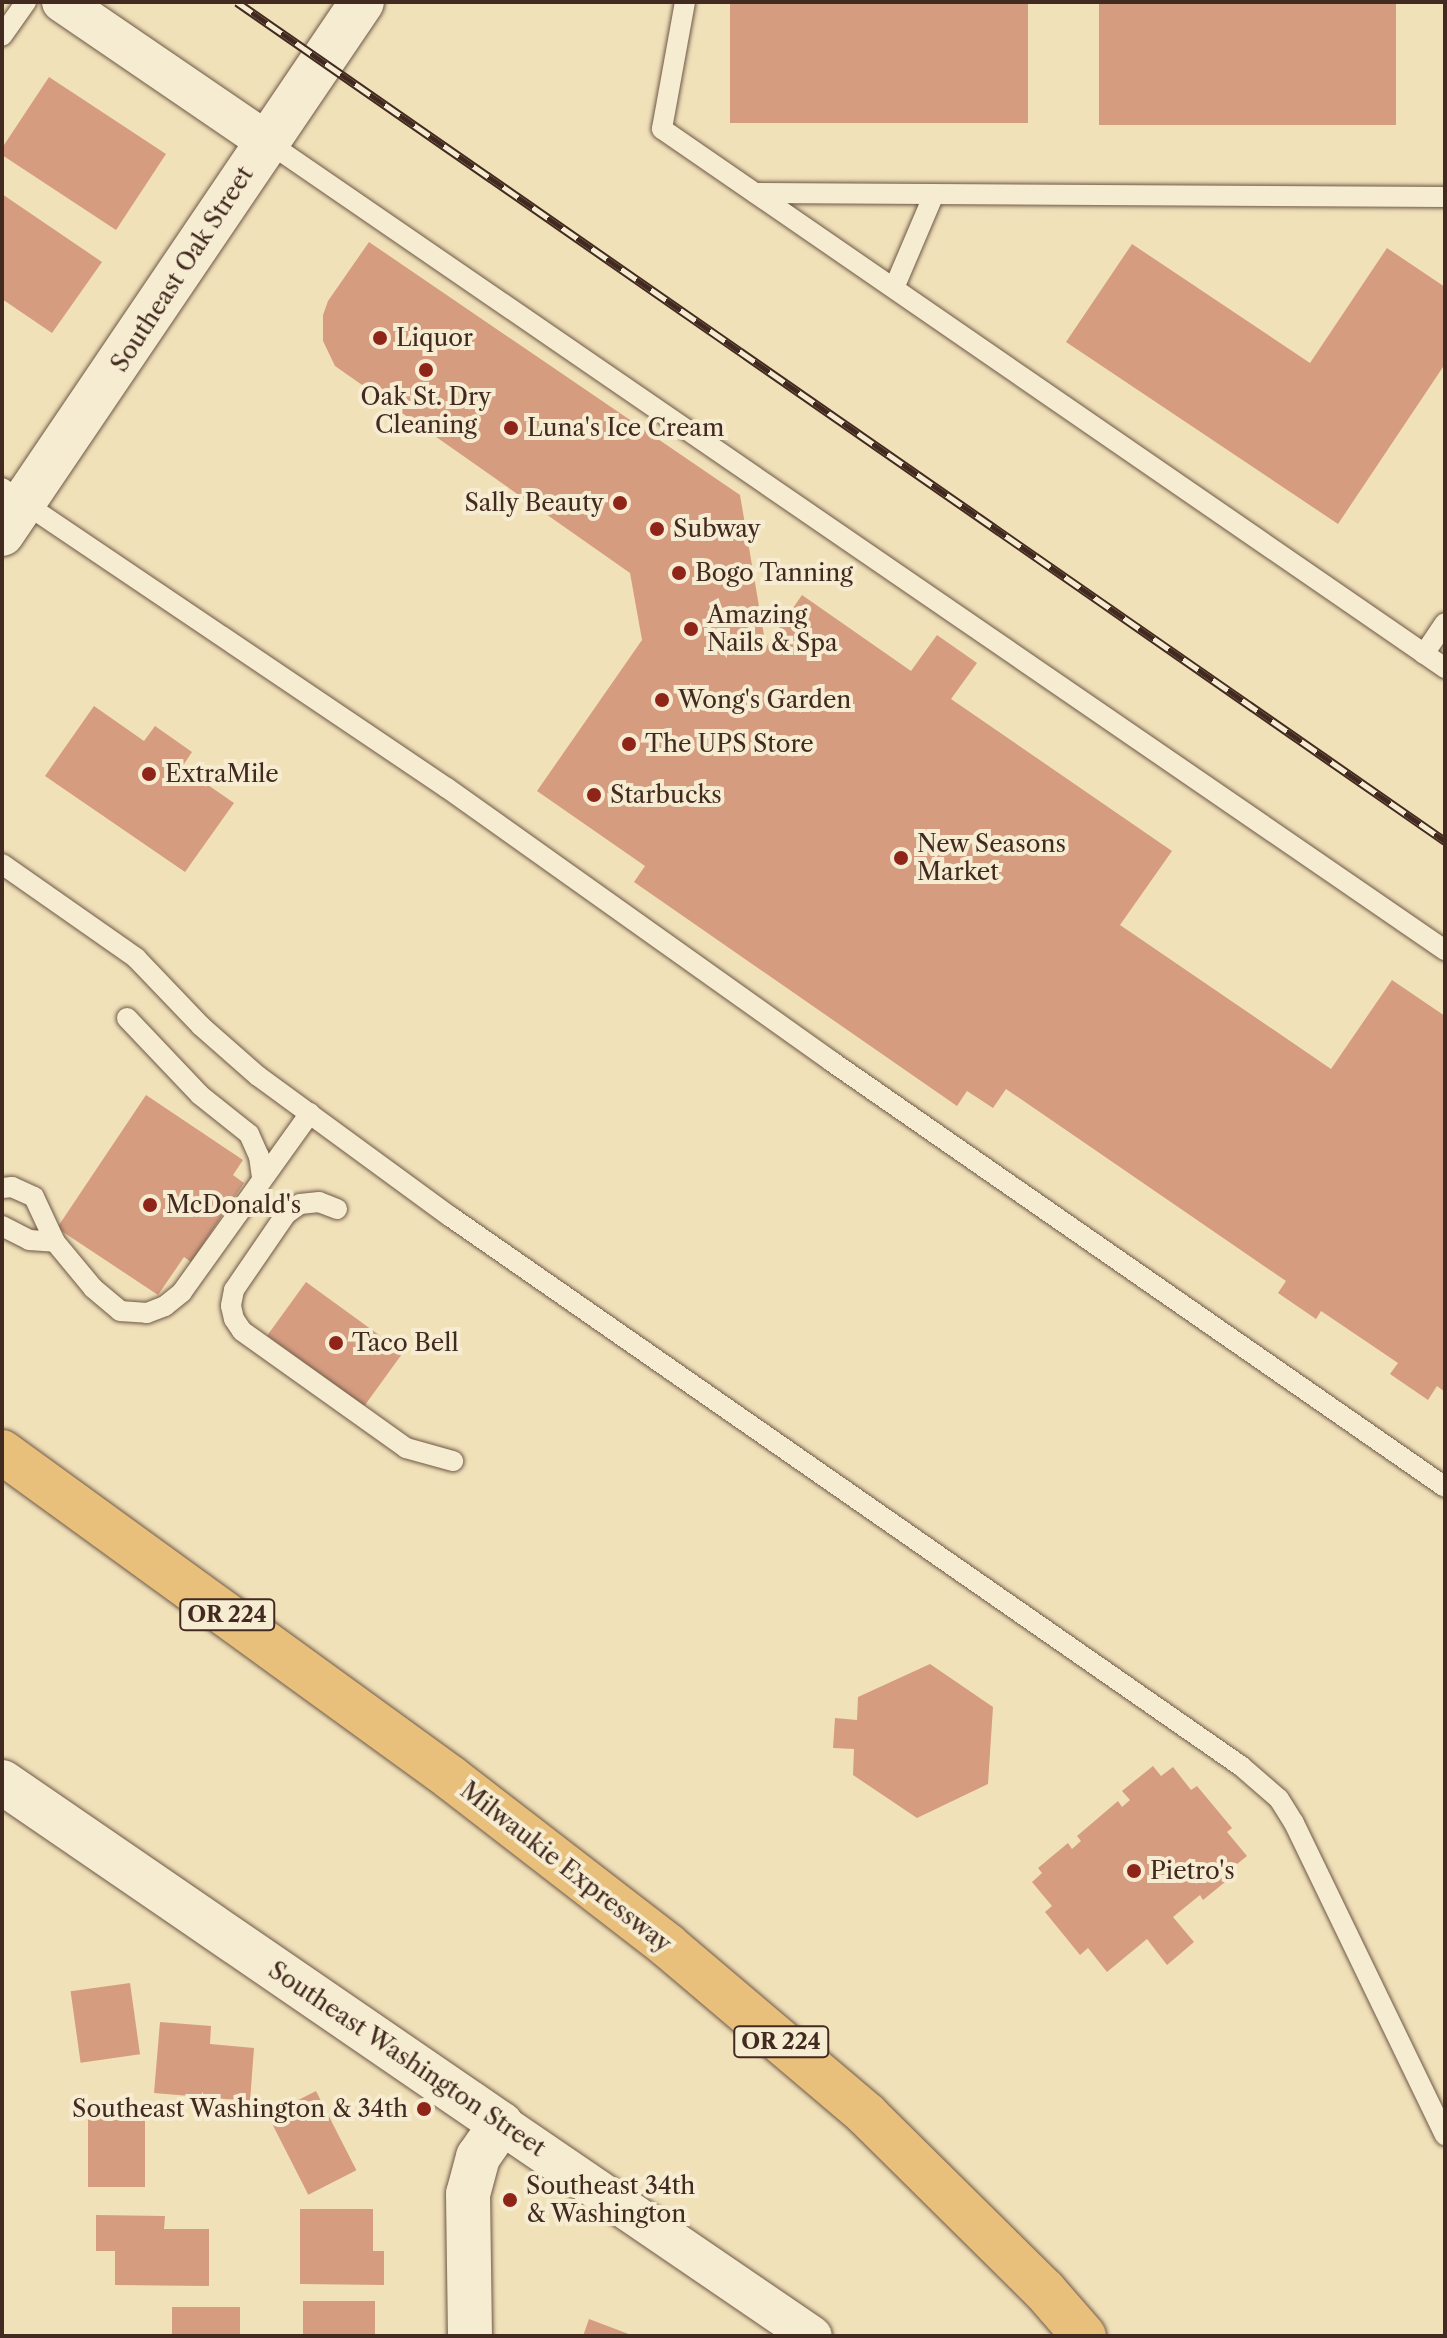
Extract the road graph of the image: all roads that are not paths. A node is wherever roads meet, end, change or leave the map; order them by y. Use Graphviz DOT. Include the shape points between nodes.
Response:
graph roads {
  1 [pos="26,2"];
  2 [pos="62,2"];
  3 [pos="362,2"];
  4 [pos="685,2"];
  5 [pos="2,36"];
  6 [pos="266,141"];
  7 [pos="755,193"];
  8 [pos="934,194"];
  9 [pos="1445,197"];
  10 [pos="894,288"];
  11 [pos="10,508"];
  12 [pos="1445,623"];
  13 [pos="1424,654"];
  14 [pos="1445,668"];
  15 [pos="2,864"];
  16 [pos="1445,950"];
  17 [pos="127,1018"];
  18 [pos="310,1113"];
  19 [pos="262,1178"];
  20 [pos="2,1188"];
  21 [pos="337,1209"];
  22 [pos="2,1226"];
  23 [pos="55,1242"];
  24 [pos="2,1452"];
  25 [pos="453,1461"];
  26 [pos="1445,1487"];
  27 [pos="2,1782"];
  28 [pos="501,2124"];
  29 [pos="1445,2135"];
  30 [pos="470,2336"];
  31 [pos="812,2336"];
  32 [pos="1084,2336"];
  1 -- 5 [label="lane"];
  2 -- 6 [label="street"];
  3 -- 6 [label="street, Southeast Oak Street"];
  4 -- 7 [label="lane" via="662,129"];
  6 -- 11 [label="street, Southeast Oak Street" via="158,309"];
  6 -- 16 [label="lane"];
  7 -- 8 [label="lane"];
  7 -- 10 [label="lane"];
  8 -- 9 [label="lane"];
  8 -- 10 [label="lane"];
  10 -- 13 [label="lane"];
  11 -- 26 [label="lane" via="447,788"];
  12 -- 13 [label="lane"];
  13 -- 14 [label="lane"];
  15 -- 18 [label="lane" via="136,958 233,1057"];
  17 -- 19 [label="lane" via="200,1095 249,1134"];
  18 -- 19 [label="lane"];
  18 -- 29 [label="lane" via="444,1212 1241,1766 1279,1799"];
  19 -- 23 [label="lane" via="182,1292 147,1313 120,1311"];
  20 -- 23 [label="lane" via="34,1197"];
  21 -- 25 [label="lane" via="319,1202 300,1204 286,1214 234,1290 234,1319 242,1331 406,1448"];
  22 -- 23 [label="lane" via="29,1240"];
  24 -- 32 [label="highway, Milwaukie Expressway / OR 224" via="451,1778 668,1946 867,2115"];
  27 -- 28 [label="street, Southeast Washington Street"];
  28 -- 30 [label="street" via="478,2157 468,2194"];
  28 -- 31 [label="street, Southeast Washington Street"];
}
